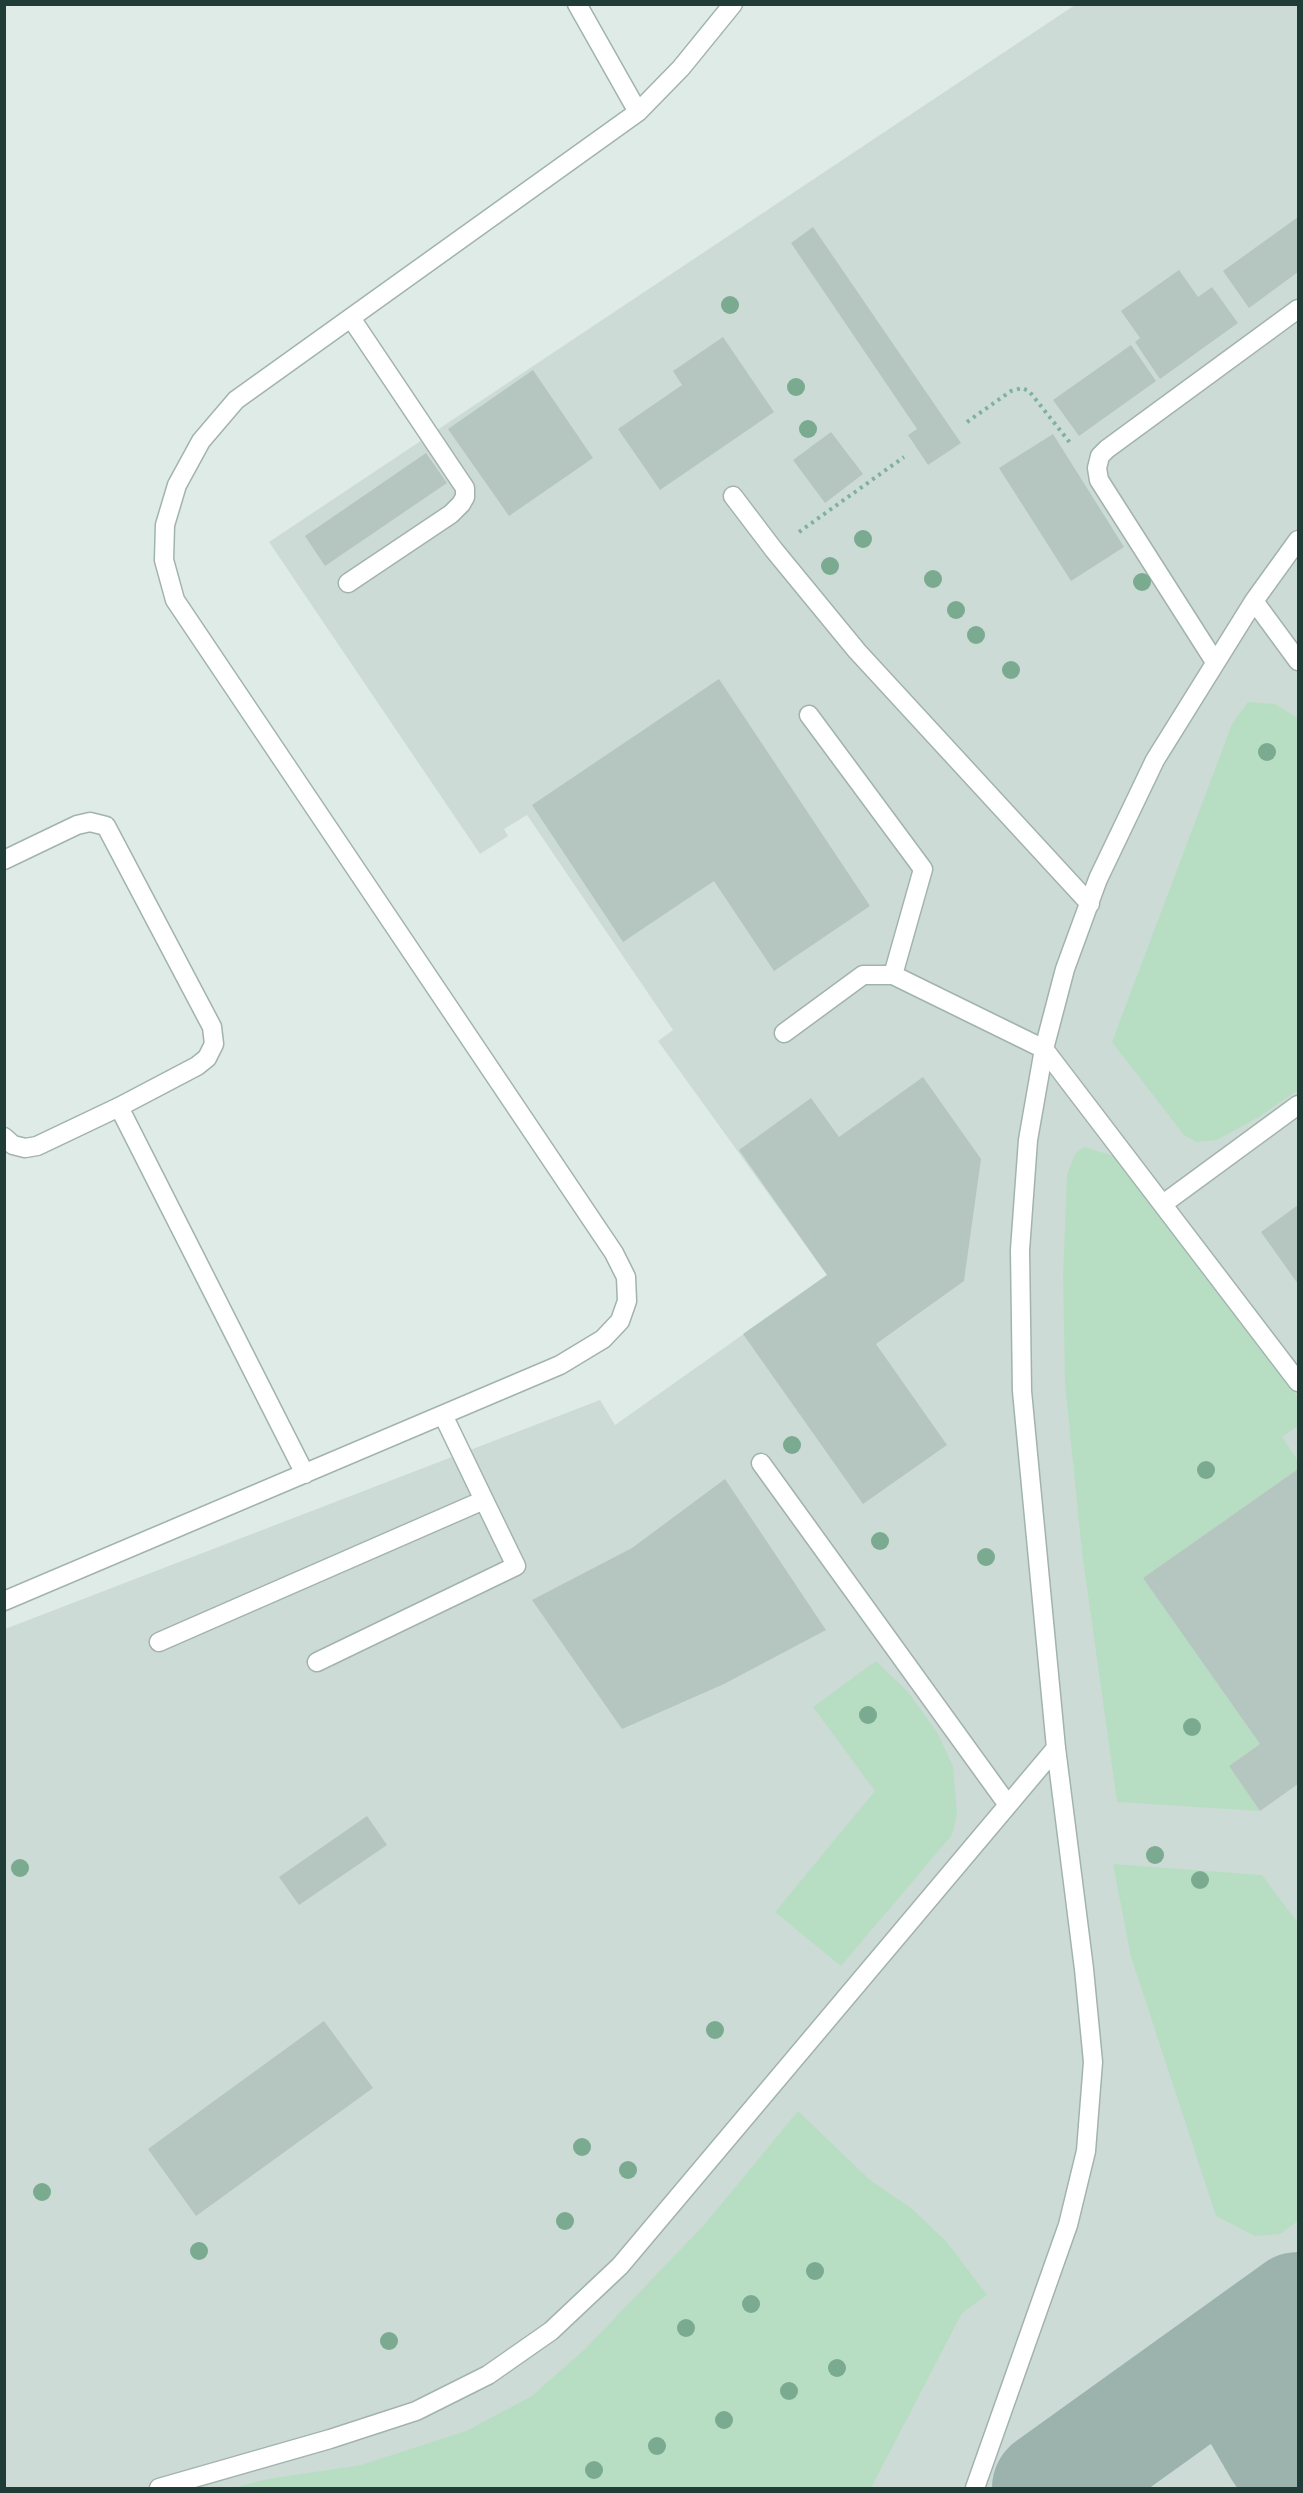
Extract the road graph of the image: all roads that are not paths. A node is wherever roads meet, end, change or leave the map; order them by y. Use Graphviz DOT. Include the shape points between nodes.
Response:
graph roads {
  1 [pos="577,4"];
  2 [pos="733,4"];
  3 [pos="638,112"];
  4 [pos="1299,309"];
  5 [pos="351,318"];
  6 [pos="733,496"];
  7 [pos="1299,540"];
  8 [pos="348,584"];
  9 [pos="1254,602"];
  10 [pos="1299,661"];
  11 [pos="1215,662"];
  12 [pos="809,715"];
  13 [pos="4,860"];
  14 [pos="1090,904"];
  15 [pos="893,975"];
  16 [pos="784,1033"];
  17 [pos="1044,1049"];
  18 [pos="1299,1105"];
  19 [pos="119,1107"];
  20 [pos="4,1137"];
  21 [pos="1163,1204"];
  22 [pos="1299,1382"];
  23 [pos="443,1415"];
  24 [pos="761,1463"];
  25 [pos="305,1474"];
  26 [pos="484,1500"];
  27 [pos="4,1601"];
  28 [pos="159,1642"];
  29 [pos="317,1662"];
  30 [pos="1056,1748"];
  31 [pos="1008,1805"];
  32 [pos="159,2488"];
  33 [pos="975,2488"];
  1 -- 3 [label="lane"];
  2 -- 3 [label="lane" via="681,68"];
  3 -- 5 [label="lane"];
  4 -- 11 [label="lane" via="1107,449 1097,468 1099,480"];
  5 -- 8 [label="lane" via="465,488 465,496 451,514"];
  5 -- 23 [label="lane" via="236,400 201,441 177,485 165,525 164,560 175,600 601,1234 626,1277 624,1311 603,1339 560,1365"];
  6 -- 14 [label="lane" via="857,651"];
  7 -- 9 [label="lane"];
  9 -- 10 [label="lane"];
  9 -- 11 [label="lane"];
  11 -- 14 [label="lane" via="1155,760"];
  12 -- 15 [label="lane" via="923,869"];
  13 -- 19 [label="lane" via="77,825 90,822 106,826 212,1027 214,1044 207,1058"];
  14 -- 17 [label="lane" via="1065,969"];
  15 -- 16 [label="lane" via="863,975"];
  15 -- 17 [label="lane"];
  17 -- 21 [label="lane"];
  17 -- 30 [label="lane" via="1028,1140 1020,1261 1022,1391"];
  18 -- 21 [label="lane"];
  19 -- 20 [label="lane" via="37,1146 26,1148"];
  19 -- 25 [label="lane"];
  21 -- 22 [label="lane"];
  23 -- 25 [label="lane"];
  23 -- 26 [label="lane"];
  24 -- 31 [label="lane"];
  25 -- 27 [label="lane"];
  26 -- 28 [label="lane"];
  26 -- 29 [label="lane" via="516,1566"];
  30 -- 31 [label="lane"];
  30 -- 33 [label="lane" via="1093,2062 1086,2151 1068,2225"];
  31 -- 32 [label="lane" via="620,2266 551,2331 488,2374 416,2411"];
}
